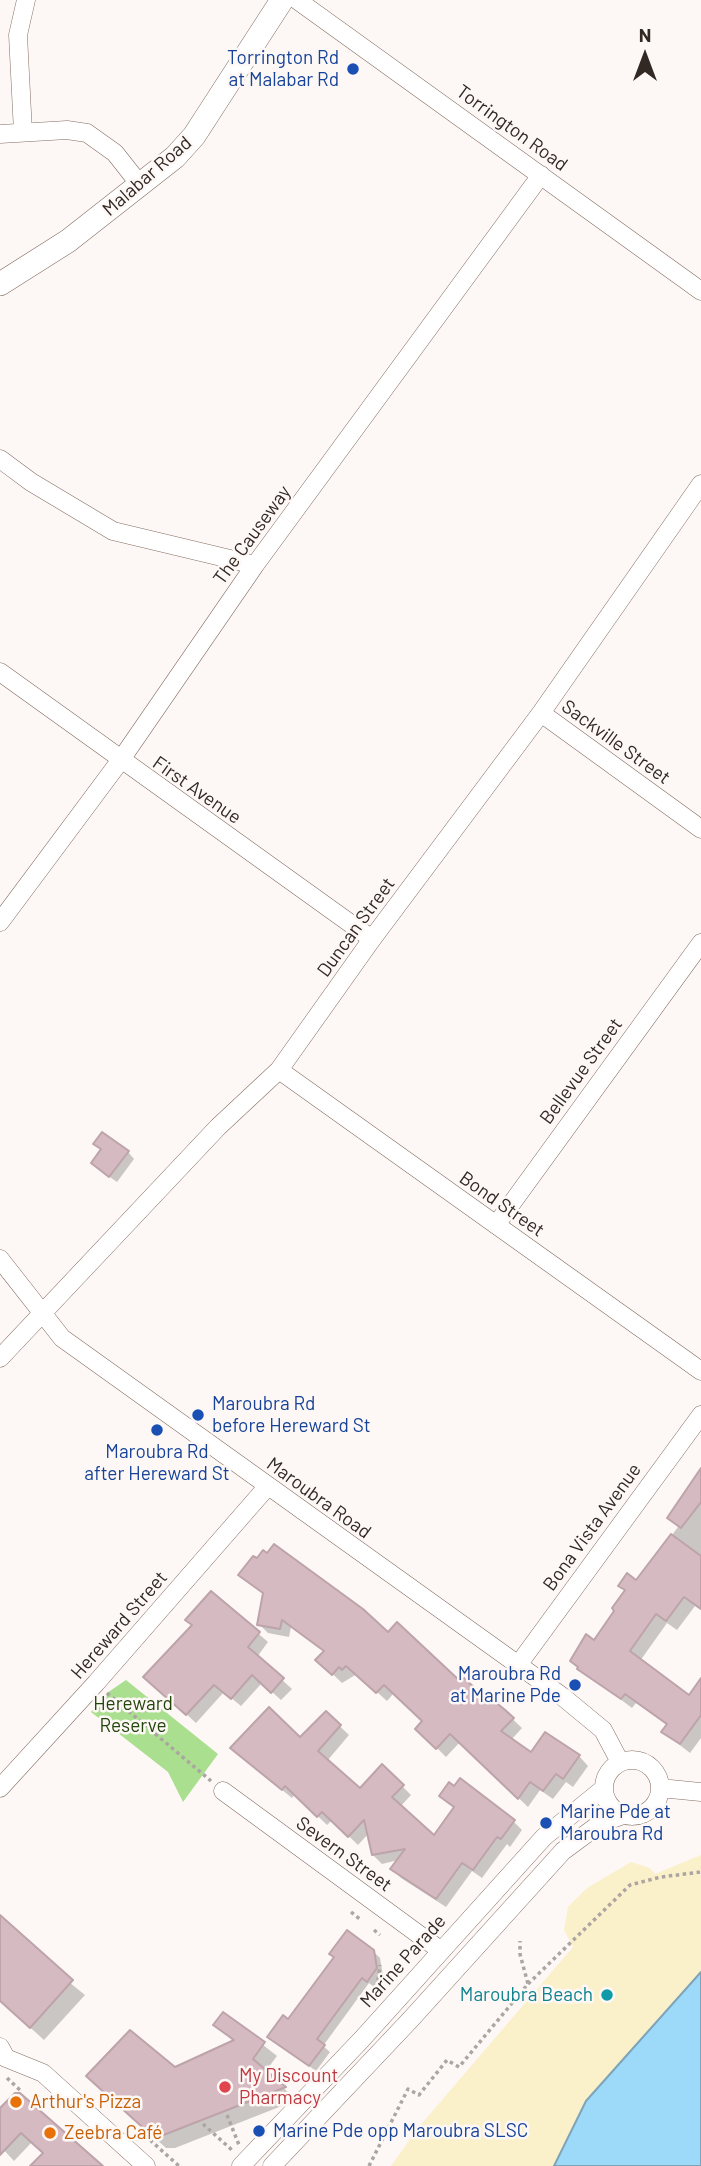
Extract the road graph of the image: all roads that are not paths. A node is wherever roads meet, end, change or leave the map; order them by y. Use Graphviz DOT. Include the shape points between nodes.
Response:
graph roads {
  1 [pos="26,0"];
  2 [pos="282,0"];
  3 [pos="297,0"];
  4 [pos="23,132"];
  5 [pos="0,134"];
  6 [pos="541,175"];
  7 [pos="141,186"];
  8 [pos="0,284"];
  9 [pos="701,291"];
  10 [pos="0,459"];
  11 [pos="699,492"];
  12 [pos="256,565"];
  13 [pos="0,672"];
  14 [pos="541,713"];
  15 [pos="120,761"];
  16 [pos="701,829"];
  17 [pos="0,922"];
  18 [pos="372,939"];
  19 [pos="701,943"];
  20 [pos="279,1070"];
  21 [pos="496,1225"];
  22 [pos="0,1259"];
  23 [pos="41,1314"];
  24 [pos="0,1358"];
  25 [pos="701,1371"];
  26 [pos="701,1415"];
  27 [pos="267,1487"];
  28 [pos="518,1665"];
  29 [pos="621,1762"];
  30 [pos="0,1788"];
  31 [pos="660,1788"];
  32 [pos="603,1789"];
  33 [pos="223,1791"];
  34 [pos="701,1791"];
  35 [pos="624,1815"];
  36 [pos="440,1950"];
  37 [pos="2,2063"];
  38 [pos="237,2158"];
  39 [pos="146,2166"];
  40 [pos="272,2166"];
  1 -- 4 [label="street" via="18,35"];
  2 -- 7 [label="main road, Malabar Road" via="194,136"];
  3 -- 6 [label="street, Torrington Road"];
  4 -- 5 [label="street"];
  4 -- 7 [label="street" via="87,133 115,153"];
  6 -- 9 [label="street, Torrington Road"];
  6 -- 12 [label="street, The Causeway"];
  7 -- 8 [label="main road, Malabar Road" via="68,241"];
  10 -- 12 [label="street" via="113,531"];
  11 -- 14 [label="street, Duncan Street"];
  12 -- 15 [label="street, The Causeway"];
  13 -- 15 [label="street, First Avenue"];
  14 -- 16 [label="street, Sackville Street"];
  14 -- 18 [label="street, Duncan Street"];
  15 -- 17 [label="street, The Causeway"];
  15 -- 18 [label="street, First Avenue"];
  18 -- 20 [label="street, Duncan Street"];
  19 -- 21 [label="street, Bellevue Street"];
  20 -- 21 [label="street, Bond Street"];
  20 -- 23 [label="street, Duncan Street" via="218,1127"];
  21 -- 25 [label="street, Bond Street"];
  22 -- 23 [label="street, Maroubra Road"];
  23 -- 24 [label="street, Duncan Street"];
  23 -- 27 [label="street, Maroubra Road" via="62,1338"];
  26 -- 28 [label="street, Bona Vista Avenue"];
  27 -- 28 [label="street, Maroubra Road"];
  27 -- 30 [label="street, Hereward Street"];
  28 -- 29 [label="street, Maroubra Road" via="603,1730"];
  29 -- 31 [label="street" via="648,1764"];
  29 -- 32 [label="street" via="607,1773"];
  31 -- 34 [label="street"];
  31 -- 35 [label="street" via="649,1811"];
  32 -- 35 [label="street" via="609,1805"];
  32 -- 36 [label="street, Marine Parade" via="544,1837"];
  33 -- 36 [label="street, Severn Street"];
  35 -- 40 [label="street" via="601,1823 563,1851"];
  36 -- 38 [label="street, Marine Parade" via="353,2049"];
  37 -- 39 [label="street" via="43,2073"];
}
